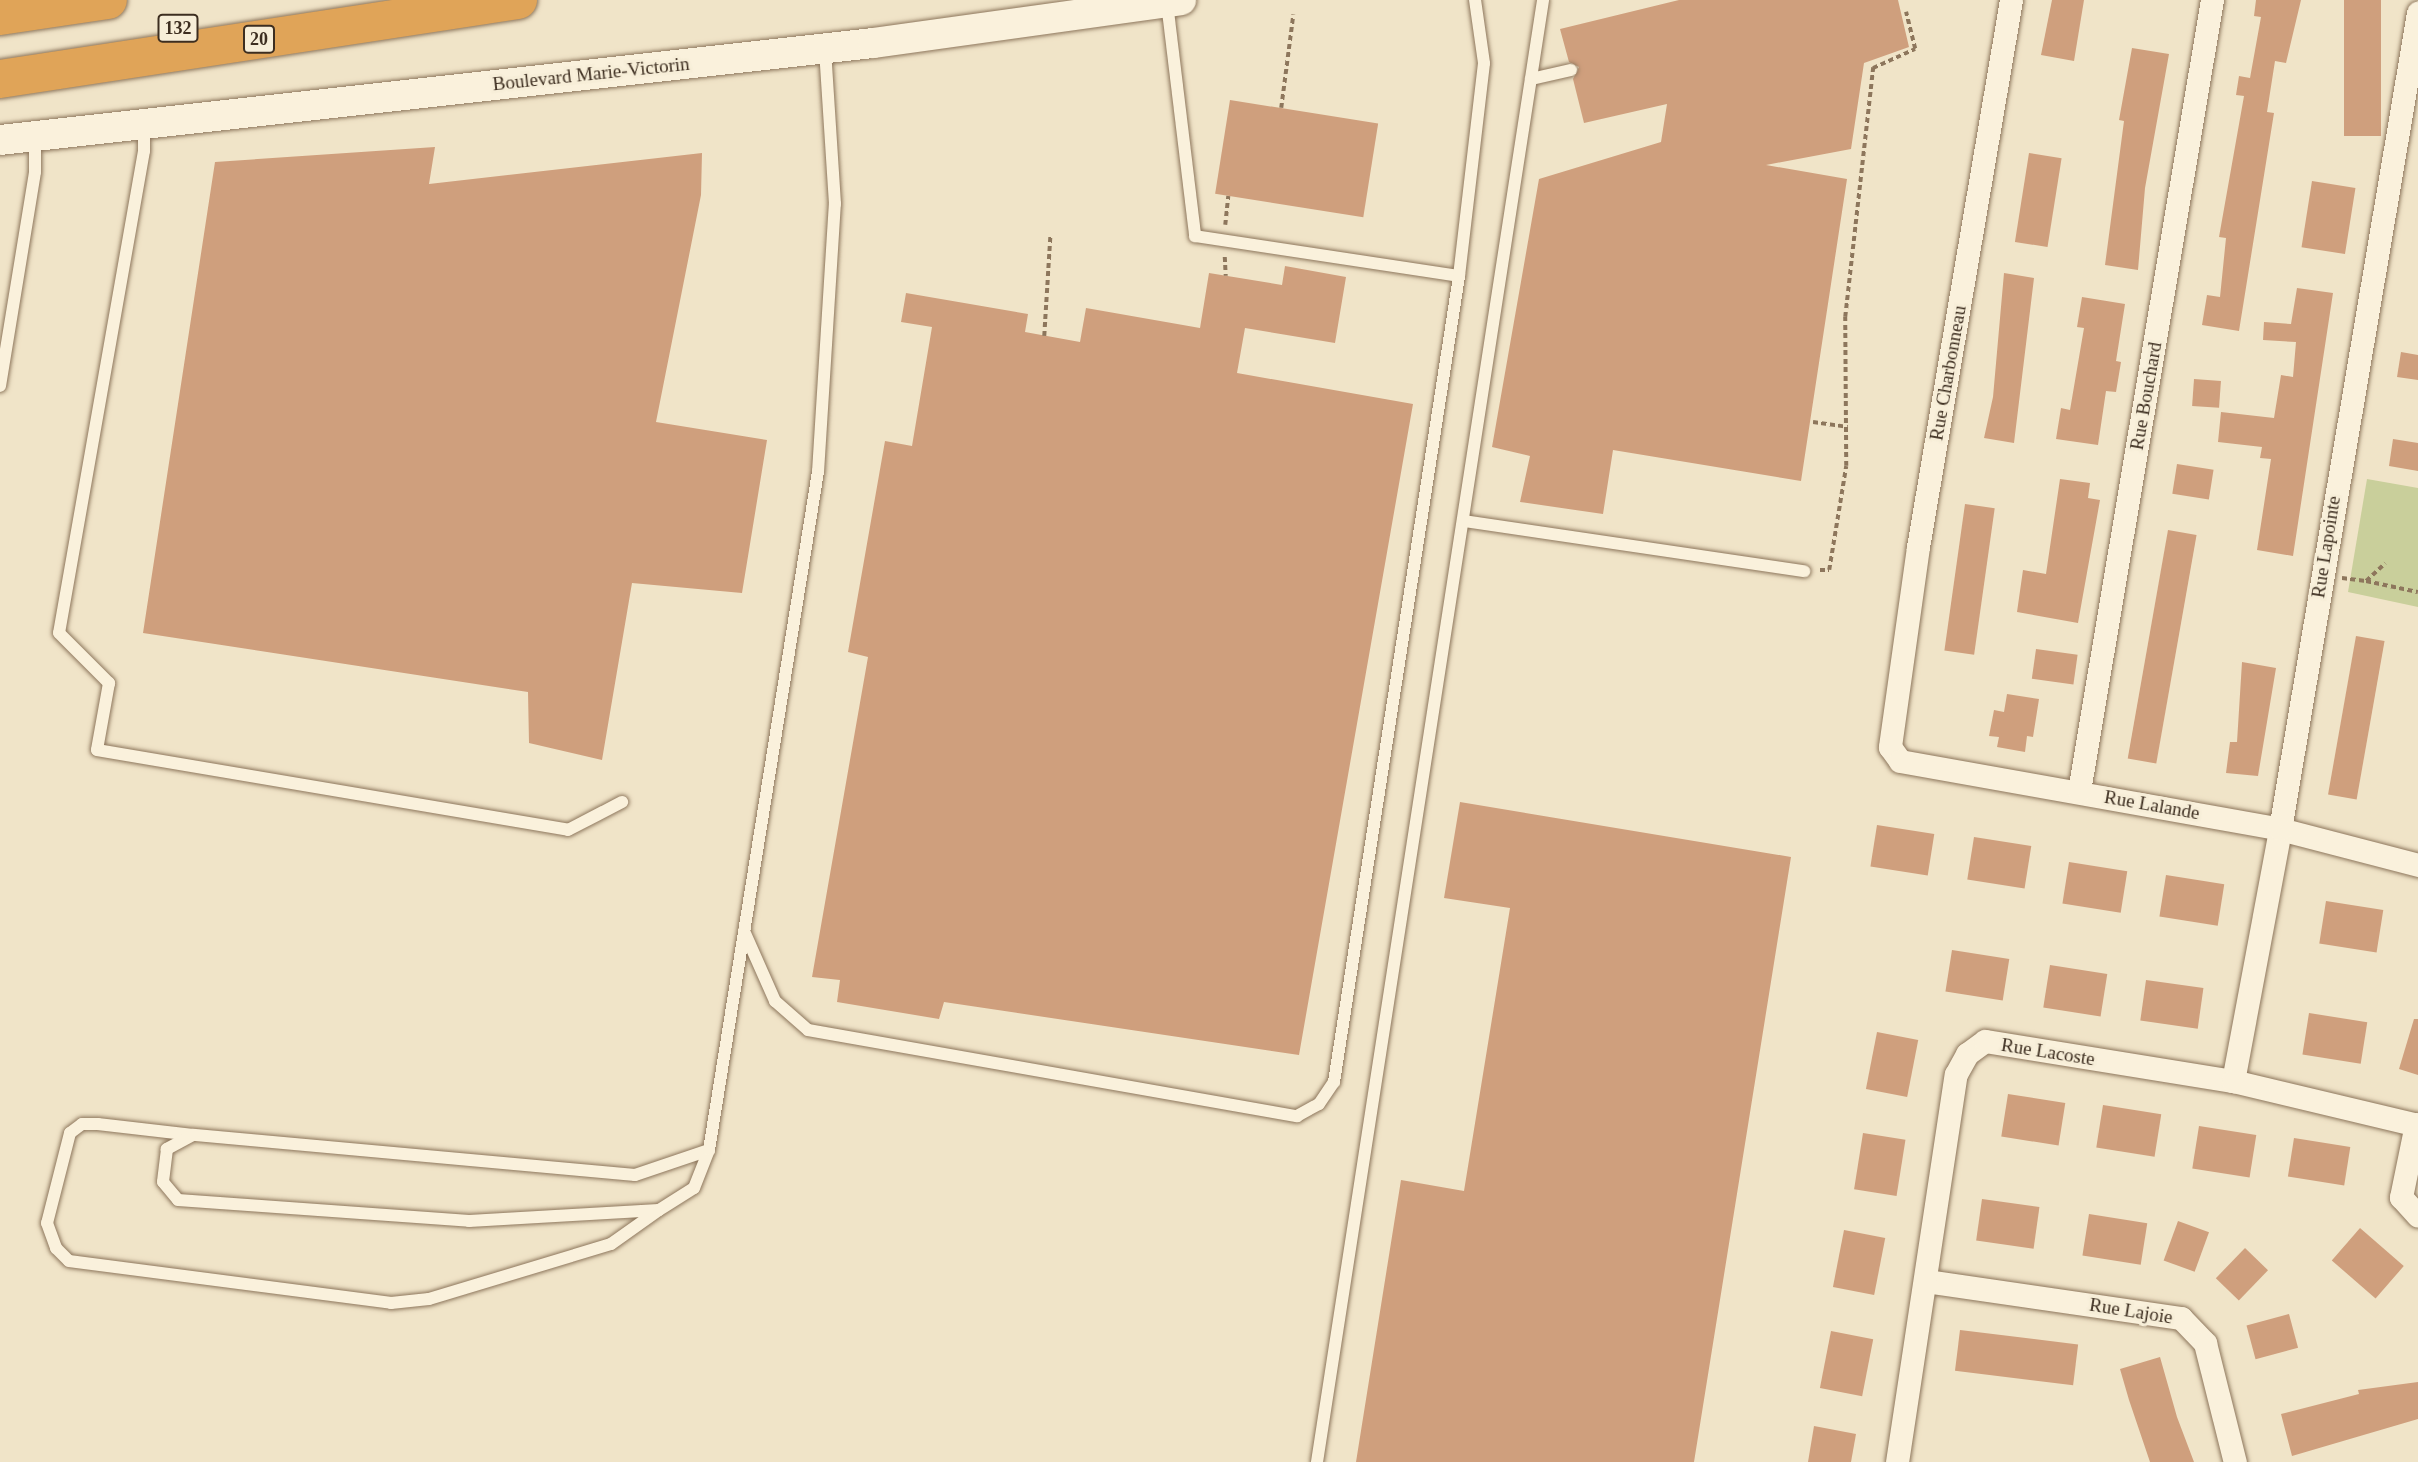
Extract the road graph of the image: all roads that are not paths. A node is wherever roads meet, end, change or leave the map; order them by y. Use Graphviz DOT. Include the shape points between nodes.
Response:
graph roads {
  1 [pos="108,0"];
  2 [pos="356,0"];
  3 [pos="518,0"];
  4 [pos="1475,0"];
  5 [pos="1543,0"];
  6 [pos="2011,0"];
  7 [pos="2212,0"];
  8 [pos="1174,1"];
  9 [pos="2418,12"];
  10 [pos="0,16"];
  11 [pos="825,48"];
  12 [pos="0,55"];
  13 [pos="1571,70"];
  14 [pos="0,79"];
  15 [pos="1531,79"];
  16 [pos="144,123"];
  17 [pos="35,135"];
  18 [pos="0,140"];
  19 [pos="1459,276"];
  20 [pos="0,386"];
  21 [pos="1464,521"];
  22 [pos="1804,571"];
  23 [pos="1890,747"];
  24 [pos="2079,792"];
  25 [pos="622,802"];
  26 [pos="2280,829"];
  27 [pos="2418,865"];
  28 [pos="744,930"];
  29 [pos="2233,1081"];
  30 [pos="2417,1124"];
  31 [pos="193,1135"];
  32 [pos="709,1150"];
  33 [pos="659,1210"];
  34 [pos="2418,1216"];
  35 [pos="1926,1281"];
  36 [pos="1317,1462"];
  37 [pos="1897,1462"];
  38 [pos="2235,1462"];
  1 -- 10 [label="highway"];
  2 -- 12 [label="highway, 132"];
  3 -- 14 [label="highway, 20"];
  4 -- 19 [label="lane" via="1484,63"];
  5 -- 15 [label="lane"];
  6 -- 23 [label="street, Rue Charbonneau" via="1918,547"];
  7 -- 24 [label="street, Rue Bouchard"];
  8 -- 11 [label="street, Boulevard Marie-Victorin"];
  8 -- 19 [label="lane" via="1195,236"];
  9 -- 26 [label="street, Rue Lapointe"];
  11 -- 16 [label="street, Boulevard Marie-Victorin"];
  11 -- 28 [label="lane" via="835,204 818,472"];
  13 -- 15 [label="lane"];
  15 -- 21 [label="lane"];
  16 -- 17 [label="street, Boulevard Marie-Victorin"];
  16 -- 25 [label="lane" via="144,151 59,633 108,683 97,750 568,830"];
  17 -- 18 [label="street, Boulevard Marie-Victorin"];
  17 -- 20 [label="lane" via="37,163"];
  19 -- 28 [label="lane" via="1334,1082 1319,1104 1297,1116 808,1030 775,1001"];
  21 -- 22 [label="lane"];
  21 -- 36 [label="lane"];
  23 -- 24 [label="street, Rue Lalande" via="1900,761"];
  24 -- 26 [label="street, Rue Lalande"];
  26 -- 27 [label="street, Rue Lalande"];
  26 -- 29 [label="street, Rue Lapointe"];
  28 -- 32 [label="lane"];
  29 -- 30 [label="street, Rue Lacoste"];
  29 -- 35 [label="street, Rue Lacoste" via="1985,1041 1967,1054 1956,1074"];
  30 -- 34 [label="street, Rue Lacoste" via="2401,1197"];
  31 -- 32 [label="lane" via="635,1175"];
  31 -- 33 [label="lane" via="167,1149 163,1182 178,1200 469,1221"];
  31 -- 33 [label="lane" via="99,1124 82,1124 70,1133 47,1223 56,1248 69,1261 391,1303 429,1299 611,1244"];
  32 -- 33 [label="lane" via="694,1188"];
  35 -- 37 [label="street, Rue Lacoste"];
  35 -- 38 [label="street, Rue Lajoie" via="2181,1318 2205,1343"];
}
